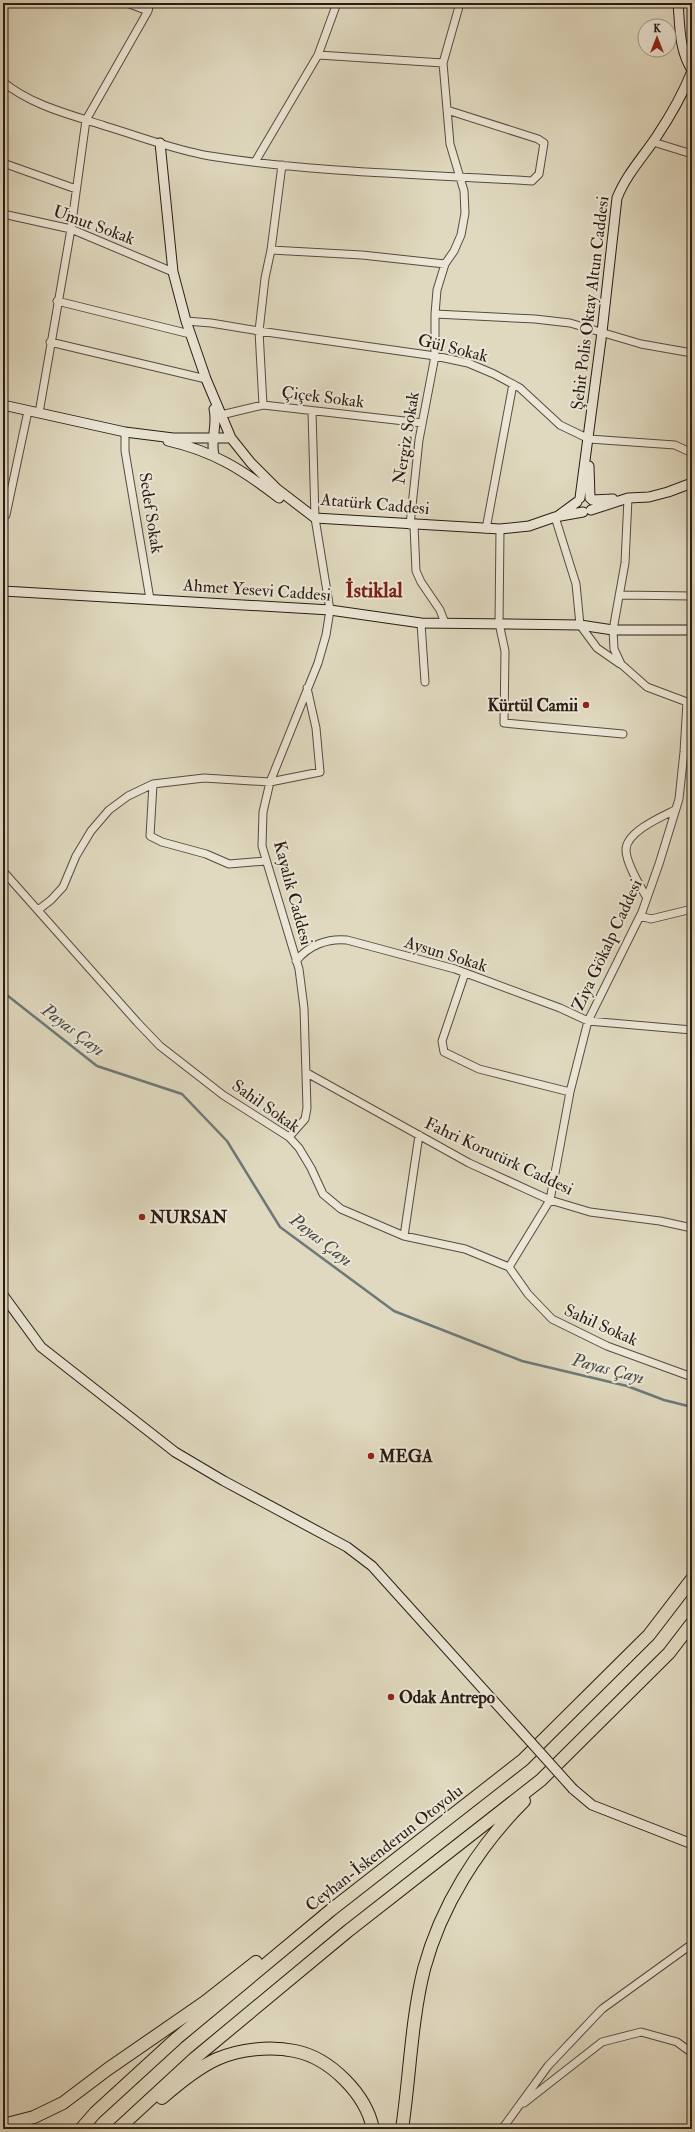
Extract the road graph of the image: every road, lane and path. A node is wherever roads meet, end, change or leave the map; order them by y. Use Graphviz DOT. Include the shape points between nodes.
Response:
graph roads {
  1 [pos="127,3"];
  2 [pos="150,3"];
  3 [pos="337,3"];
  4 [pos="460,3"];
  5 [pos="678,3"];
  6 [pos="148,11"];
  7 [pos="318,55"];
  8 [pos="443,63"];
  9 [pos="692,70"];
  10 [pos="3,82"];
  11 [pos="447,110"];
  12 [pos="86,120"];
  13 [pos="653,142"];
  14 [pos="160,143"];
  15 [pos="692,154"];
  16 [pos="255,162"];
  17 [pos="3,163"];
  18 [pos="282,165"];
  19 [pos="461,176"];
  20 [pos="76,189"];
  21 [pos="3,214"];
  22 [pos="71,229"];
  23 [pos="271,250"];
  24 [pos="445,264"];
  25 [pos="173,272"];
  26 [pos="57,301"];
  27 [pos="435,314"];
  28 [pos="186,321"];
  29 [pos="259,331"];
  30 [pos="602,332"];
  31 [pos="190,334"];
  32 [pos="50,342"];
  33 [pos="692,353"];
  34 [pos="435,356"];
  35 [pos="207,383"];
  36 [pos="513,384"];
  37 [pos="3,405"];
  38 [pos="263,405"];
  39 [pos="28,411"];
  40 [pos="312,411"];
  41 [pos="39,413"];
  42 [pos="221,415"];
  43 [pos="422,423"];
  44 [pos="125,432"];
  45 [pos="214,438"];
  46 [pos="589,439"];
  47 [pos="234,442"];
  48 [pos="692,453"];
  49 [pos="214,455"];
  50 [pos="224,461"];
  51 [pos="692,483"];
  52 [pos="628,498"];
  53 [pos="591,499"];
  54 [pos="579,500"];
  55 [pos="587,511"];
  56 [pos="3,515"];
  57 [pos="555,517"];
  58 [pos="315,518"];
  59 [pos="412,525"];
  60 [pos="486,528"];
  61 [pos="500,529"];
  62 [pos="3,591"];
  63 [pos="620,595"];
  64 [pos="692,596"];
  65 [pos="150,599"];
  66 [pos="330,610"];
  67 [pos="421,623"];
  68 [pos="499,623"];
  69 [pos="445,624"];
  70 [pos="580,625"];
  71 [pos="613,630"];
  72 [pos="692,630"];
  73 [pos="621,664"];
  74 [pos="425,682"];
  75 [pos="307,688"];
  76 [pos="689,702"];
  77 [pos="622,734"];
  78 [pos="270,782"];
  79 [pos="153,784"];
  80 [pos="675,810"];
  81 [pos="266,861"];
  82 [pos="3,871"];
  83 [pos="647,898"];
  84 [pos="692,909"];
  85 [pos="38,910"];
  86 [pos="640,916"];
  87 [pos="296,961"];
  88 [pos="465,973"];
  89 [pos="588,1021"];
  90 [pos="692,1030"];
  91 [pos="307,1074"];
  92 [pos="570,1092"];
  93 [pos="419,1135"];
  94 [pos="289,1138"];
  95 [pos="550,1200"];
  96 [pos="692,1228"];
  97 [pos="404,1236"];
  98 [pos="509,1268"];
  99 [pos="3,1295"];
  100 [pos="692,1377"];
  101 [pos="692,1579"];
  102 [pos="692,1623"];
  103 [pos="622,1701"];
  104 [pos="692,1844"];
  105 [pos="331,1910"];
  106 [pos="692,1944"];
  107 [pos="692,2053"];
  108 [pos="516,2109"];
  109 [pos="3,2125"];
  110 [pos="81,2129"];
  111 [pos="118,2129"];
  112 [pos="126,2129"];
  113 [pos="373,2129"];
  114 [pos="402,2129"];
  115 [pos="502,2129"];
  1 -- 6 [label="street"];
  2 -- 6 [label="street"];
  3 -- 7 [label="street"];
  4 -- 8 [label="street"];
  5 -- 9 [label="street" via="681,40 685,59"];
  6 -- 12 [label="street"];
  7 -- 8 [label="street"];
  7 -- 16 [label="street"];
  8 -- 11 [label="street, Nergiz Sokak"];
  9 -- 13 [label="street, Şehit Polis Oktay Altun Caddesi" via="683,94"];
  10 -- 12 [label="street" via="17,93 47,108"];
  11 -- 19 [label="street, Nergiz Sokak" via="451,154"];
  11 -- 19 [label="street" via="544,143 539,174 532,181"];
  12 -- 14 [label="street"];
  12 -- 20 [label="street"];
  13 -- 15 [label="street"];
  13 -- 30 [label="street, Şehit Polis Oktay Altun Caddesi" via="623,183 617,198"];
  14 -- 16 [label="street" via="208,156"];
  14 -- 25 [label="street"];
  16 -- 18 [label="street"];
  17 -- 20 [label="street"];
  18 -- 19 [label="street"];
  18 -- 23 [label="street"];
  19 -- 24 [label="street, Nergiz Sokak" via="465,202 461,235"];
  20 -- 22 [label="street"];
  21 -- 22 [label="street, Umut Sokak"];
  22 -- 25 [label="street, Umut Sokak"];
  22 -- 26 [label="street"];
  23 -- 24 [label="street" via="362,255"];
  23 -- 29 [label="street" via="264,278"];
  24 -- 27 [label="street, Nergiz Sokak" via="437,290"];
  25 -- 28 [label="street"];
  26 -- 31 [label="street"];
  26 -- 32 [label="street"];
  27 -- 30 [label="street" via="535,319"];
  27 -- 34 [label="street, Nergiz Sokak"];
  28 -- 29 [label="street, Gül Sokak"];
  28 -- 31 [label="street"];
  29 -- 34 [label="street, Gül Sokak"];
  29 -- 38 [label="street"];
  30 -- 33 [label="street" via="641,344"];
  30 -- 46 [label="street, Şehit Polis Oktay Altun Caddesi"];
  31 -- 35 [label="street"];
  32 -- 35 [label="street"];
  32 -- 41 [label="street"];
  34 -- 36 [label="street, Gül Sokak" via="468,363"];
  34 -- 43 [label="street, Nergiz Sokak"];
  35 -- 42 [label="street, Atatürk Caddesi"];
  35 -- 45 [label="street" via="216,424"];
  36 -- 46 [label="street, Gül Sokak" via="560,425"];
  36 -- 60 [label="street"];
  37 -- 39 [label="street"];
  38 -- 40 [label="street, Çiçek Sokak"];
  38 -- 42 [label="street, Çiçek Sokak"];
  39 -- 41 [label="street"];
  39 -- 56 [label="street" via="6,515"];
  40 -- 43 [label="street, Çiçek Sokak"];
  40 -- 58 [label="street, Kayalık Caddesi"];
  41 -- 44 [label="street"];
  42 -- 47 [label="street, Atatürk Caddesi"];
  43 -- 59 [label="street, Nergiz Sokak"];
  44 -- 45 [label="street" via="173,438"];
  44 -- 49 [label="street" via="176,443"];
  44 -- 65 [label="street, Sedef Sokak" via="125,451"];
  45 -- 47 [label="street"];
  45 -- 49 [label="street"];
  46 -- 48 [label="street, Gül Sokak" via="675,445"];
  46 -- 53 [label="street, Şehit Polis Oktay Altun Caddesi"];
  46 -- 54 [label="street, Şehit Polis Oktay Altun Caddesi"];
  47 -- 50 [label="street" via="234,460"];
  47 -- 58 [label="street, Atatürk Caddesi" via="276,488"];
  49 -- 50 [label="street"];
  50 -- 58 [label="street" via="248,474 282,500"];
  51 -- 52 [label="street, Atatürk Caddesi" via="649,497"];
  52 -- 53 [label="street"];
  52 -- 55 [label="street, Atatürk Caddesi"];
  52 -- 63 [label="street" via="625,563"];
  53 -- 54 [label="street" via="585,497"];
  53 -- 55 [label="street" via="593,506"];
  54 -- 55 [label="street" via="579,510"];
  54 -- 57 [label="street"];
  55 -- 57 [label="street, Atatürk Caddesi"];
  57 -- 61 [label="street, Atatürk Caddesi" via="529,526"];
  57 -- 70 [label="street" via="576,584"];
  58 -- 59 [label="street, Atatürk Caddesi"];
  58 -- 66 [label="street, Kayalık Caddesi"];
  59 -- 60 [label="street, Atatürk Caddesi"];
  59 -- 69 [label="street, Nergiz Sokak" via="416,572 440,610"];
  60 -- 61 [label="street, Atatürk Caddesi"];
  61 -- 68 [label="street"];
  62 -- 65 [label="street, Ahmet Yesevi Caddesi"];
  63 -- 64 [label="street"];
  63 -- 71 [label="street"];
  65 -- 66 [label="street, Ahmet Yesevi Caddesi"];
  66 -- 67 [label="street, Ahmet Yesevi Caddesi"];
  66 -- 75 [label="street, Kayalık Caddesi" via="326,635"];
  67 -- 69 [label="street, Ahmet Yesevi Caddesi"];
  67 -- 74 [label="street"];
  68 -- 69 [label="street, Ahmet Yesevi Caddesi"];
  68 -- 70 [label="street, Ahmet Yesevi Caddesi"];
  68 -- 77 [label="street" via="505,651 504,723"];
  70 -- 71 [label="street, Ahmet Yesevi Caddesi"];
  70 -- 73 [label="street" via="597,648"];
  71 -- 72 [label="street, Ahmet Yesevi Caddesi"];
  71 -- 73 [label="street" via="614,649"];
  73 -- 76 [label="street" via="647,687"];
  75 -- 78 [label="street, Kayalık Caddesi"];
  75 -- 78 [label="street" via="316,728 320,772"];
  76 -- 80 [label="street, Ziya Gökalp Caddesi" via="682,776"];
  78 -- 79 [label="street" via="204,778"];
  78 -- 81 [label="street, Kayalık Caddesi" via="263,812 262,846"];
  79 -- 81 [label="street" via="150,836 229,864"];
  79 -- 85 [label="street" via="128,796 109,810 76,856 63,887"];
  80 -- 83 [label="street, Ziya Gökalp Caddesi"];
  80 -- 83 [label="street" via="638,831 627,842 626,850"];
  81 -- 87 [label="street, Kayalık Caddesi"];
  82 -- 85 [label="street, Sahil Sokak"];
  83 -- 86 [label="street, Ziya Gökalp Caddesi"];
  84 -- 86 [label="street" via="651,919"];
  85 -- 94 [label="street, Sahil Sokak" via="160,1046 223,1095"];
  86 -- 89 [label="street, Ziya Gökalp Caddesi"];
  87 -- 88 [label="street, Aysun Sokak" via="308,950 334,939 364,944"];
  87 -- 91 [label="street, Kayalık Caddesi" via="304,1008"];
  88 -- 89 [label="street, Aysun Sokak"];
  88 -- 92 [label="street" via="442,1041 444,1052 479,1069"];
  89 -- 90 [label="street, Aysun Sokak"];
  89 -- 92 [label="street, Ziya Gökalp Caddesi"];
  91 -- 93 [label="street, Fahri Korutürk Caddesi"];
  91 -- 94 [label="street, Kayalık Caddesi" via="305,1119"];
  92 -- 95 [label="street, Ziya Gökalp Caddesi"];
  93 -- 95 [label="street, Fahri Korutürk Caddesi"];
  93 -- 97 [label="street"];
  94 -- 97 [label="street, Sahil Sokak" via="307,1161 323,1194 341,1209"];
  95 -- 96 [label="street, Fahri Korutürk Caddesi" via="590,1212"];
  95 -- 98 [label="street"];
  97 -- 98 [label="street, Sahil Sokak" via="465,1249"];
  98 -- 100 [label="street, Sahil Sokak" via="528,1294 552,1319 607,1346"];
  99 -- 104 [label="street, bridge" via="41,1347 176,1452 224,1481 347,1547 372,1566 573,1789 592,1804"];
  101 -- 105 [label="highway, Ceyhan-İskenderun Otoyolu" via="648,1635 523,1760"];
  102 -- 103 [label="highway" via="669,1653"];
  103 -- 111 [label="highway" via="541,1780 335,1941 195,2058"];
  103 -- 114 [label="highway" via="494,1834 455,1894 438,1930 424,1970 414,2026"];
  105 -- 109 [label="highway" via="263,1956 205,2002 63,2103 34,2117"];
  105 -- 110 [label="highway, Ceyhan-İskenderun Otoyolu" via="177,2038"];
  106 -- 108 [label="street" via="602,2009 548,2066"];
  107 -- 108 [label="street" via="677,2042 641,2032 602,2042"];
  108 -- 115 [label="street"];
  112 -- 113 [label="highway" via="169,2092 216,2059 270,2048 307,2055 339,2075 359,2096"];
}
